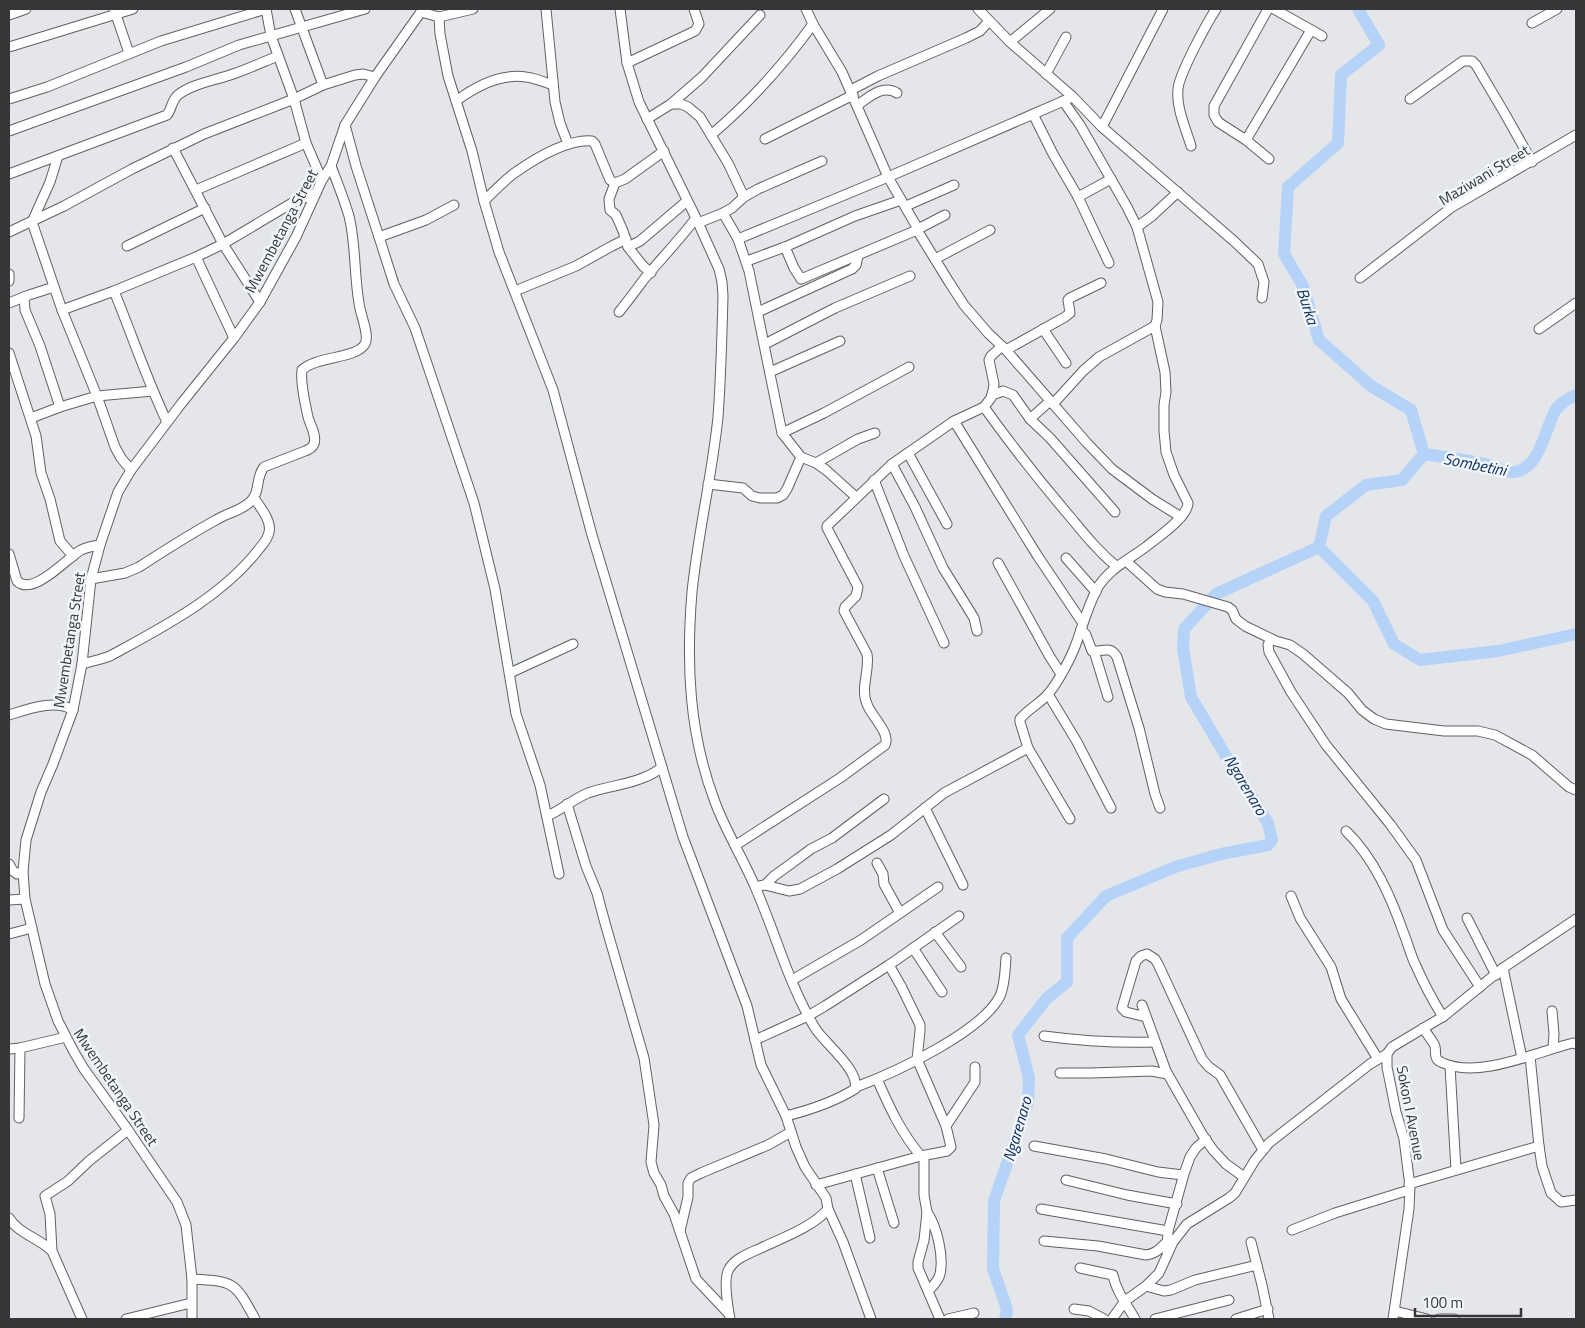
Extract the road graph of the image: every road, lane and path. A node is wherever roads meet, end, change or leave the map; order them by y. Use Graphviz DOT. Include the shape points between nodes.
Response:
graph roads {
  1 [pos="26,9"];
  2 [pos="133,9"];
  3 [pos="266,9"];
  4 [pos="295,9"];
  5 [pos="365,9"];
  6 [pos="473,9"];
  7 [pos="546,9"];
  8 [pos="620,9"];
  9 [pos="694,9"];
  10 [pos="806,9"];
  11 [pos="978,9"];
  12 [pos="1050,9"];
  13 [pos="1163,9"];
  14 [pos="1216,9"];
  15 [pos="1268,9"];
  16 [pos="1274,9"];
  17 [pos="1557,9"];
  18 [pos="422,10"];
  19 [pos="116,12"];
  20 [pos="760,14"];
  21 [pos="9,15"];
  22 [pos="439,17"];
  23 [pos="989,21"];
  24 [pos="1532,23"];
  25 [pos="813,24"];
  26 [pos="303,28"];
  27 [pos="1311,30"];
  28 [pos="272,36"];
  29 [pos="1322,36"];
  30 [pos="1066,37"];
  31 [pos="1010,42"];
  32 [pos="9,47"];
  33 [pos="129,53"];
  34 [pos="278,56"];
  35 [pos="627,63"];
  36 [pos="1046,74"];
  37 [pos="375,77"];
  38 [pos="323,85"];
  39 [pos="553,85"];
  40 [pos="852,93"];
  41 [pos="897,93"];
  42 [pos="1073,97"];
  43 [pos="9,99"];
  44 [pos="294,99"];
  45 [pos="1410,99"];
  46 [pos="456,101"];
  47 [pos="1063,101"];
  48 [pos="671,104"];
  49 [pos="858,105"];
  50 [pos="1033,114"];
  51 [pos="647,119"];
  52 [pos="345,125"];
  53 [pos="1102,127"];
  54 [pos="9,131"];
  55 [pos="1576,134"];
  56 [pos="711,135"];
  57 [pos="765,139"];
  58 [pos="1246,140"];
  59 [pos="306,142"];
  60 [pos="568,144"];
  61 [pos="1191,146"];
  62 [pos="173,148"];
  63 [pos="664,151"];
  64 [pos="58,156"];
  65 [pos="1269,159"];
  66 [pos="822,161"];
  67 [pos="1532,162"];
  68 [pos="331,166"];
  69 [pos="9,174"];
  70 [pos="888,177"];
  71 [pos="1111,179"];
  72 [pos="322,180"];
  73 [pos="614,183"];
  74 [pos="954,185"];
  75 [pos="196,190"];
  76 [pos="1178,192"];
  77 [pos="316,193"];
  78 [pos="744,197"];
  79 [pos="1078,197"];
  80 [pos="484,200"];
  81 [pos="687,201"];
  82 [pos="903,203"];
  83 [pos="454,205"];
  84 [pos="205,208"];
  85 [pos="723,213"];
  86 [pos="945,214"];
  87 [pos="697,220"];
  88 [pos="32,222"];
  89 [pos="1137,227"];
  90 [pos="918,229"];
  91 [pos="990,230"];
  92 [pos="9,232"];
  93 [pos="378,237"];
  94 [pos="738,239"];
  95 [pos="627,243"];
  96 [pos="223,244"];
  97 [pos="127,246"];
  98 [pos="785,247"];
  99 [pos="858,256"];
  100 [pos="196,257"];
  101 [pos="935,259"];
  102 [pos="746,261"];
  103 [pos="1109,263"];
  104 [pos="651,273"];
  105 [pos="9,274"];
  106 [pos="910,276"];
  107 [pos="1360,278"];
  108 [pos="9,281"];
  109 [pos="1101,283"];
  110 [pos="54,287"];
  111 [pos="114,291"];
  112 [pos="515,291"];
  113 [pos="24,297"];
  114 [pos="1262,298"];
  115 [pos="260,302"];
  116 [pos="9,303"];
  117 [pos="1576,303"];
  118 [pos="62,310"];
  119 [pos="618,312"];
  120 [pos="758,312"];
  121 [pos="1155,326"];
  122 [pos="1043,329"];
  123 [pos="1539,329"];
  124 [pos="234,338"];
  125 [pos="840,341"];
  126 [pos="765,344"];
  127 [pos="1004,348"];
  128 [pos="9,353"];
  129 [pos="1066,363"];
  130 [pos="909,366"];
  131 [pos="770,372"];
  132 [pos="153,391"];
  133 [pos="992,394"];
  134 [pos="97,396"];
  135 [pos="1052,402"];
  136 [pos="60,407"];
  137 [pos="984,407"];
  138 [pos="31,418"];
  139 [pos="1030,419"];
  140 [pos="954,421"];
  141 [pos="167,422"];
  142 [pos="782,433"];
  143 [pos="876,433"];
  144 [pos="908,453"];
  145 [pos="802,457"];
  146 [pos="816,463"];
  147 [pos="892,464"];
  148 [pos="131,470"];
  149 [pos="874,480"];
  150 [pos="708,484"];
  151 [pos="856,497"];
  152 [pos="254,498"];
  153 [pos="1114,512"];
  154 [pos="1181,517"];
  155 [pos="946,524"];
  156 [pos="100,544"];
  157 [pos="9,554"];
  158 [pos="73,556"];
  159 [pos="1066,558"];
  160 [pos="1126,561"];
  161 [pos="998,563"];
  162 [pos="1116,566"];
  163 [pos="91,579"];
  164 [pos="1096,592"];
  165 [pos="1082,626"];
  166 [pos="977,631"];
  167 [pos="1271,639"];
  168 [pos="944,643"];
  169 [pos="573,644"];
  170 [pos="1094,651"];
  171 [pos="82,664"];
  172 [pos="510,673"];
  173 [pos="1060,674"];
  174 [pos="1048,694"];
  175 [pos="1108,697"];
  176 [pos="73,710"];
  177 [pos="9,715"];
  178 [pos="1028,748"];
  179 [pos="662,767"];
  180 [pos="1576,790"];
  181 [pos="884,799"];
  182 [pos="568,804"];
  183 [pos="925,808"];
  184 [pos="1111,808"];
  185 [pos="1160,808"];
  186 [pos="547,816"];
  187 [pos="1070,819"];
  188 [pos="1346,831"];
  189 [pos="736,846"];
  190 [pos="877,863"];
  191 [pos="9,864"];
  192 [pos="23,871"];
  193 [pos="559,874"];
  194 [pos="963,885"];
  195 [pos="938,886"];
  196 [pos="761,887"];
  197 [pos="1291,896"];
  198 [pos="25,899"];
  199 [pos="9,900"];
  200 [pos="900,913"];
  201 [pos="959,916"];
  202 [pos="1467,918"];
  203 [pos="1576,919"];
  204 [pos="32,928"];
  205 [pos="935,932"];
  206 [pos="9,934"];
  207 [pos="912,948"];
  208 [pos="1006,958"];
  209 [pos="889,965"];
  210 [pos="961,967"];
  211 [pos="1499,971"];
  212 [pos="792,980"];
  213 [pos="1480,987"];
  214 [pos="942,992"];
  215 [pos="1142,1005"];
  216 [pos="1552,1011"];
  217 [pos="808,1016"];
  218 [pos="1146,1017"];
  219 [pos="1443,1017"];
  220 [pos="1424,1028"];
  221 [pos="1044,1036"];
  222 [pos="66,1038"];
  223 [pos="755,1040"];
  224 [pos="1155,1042"];
  225 [pos="1576,1044"];
  226 [pos="20,1048"];
  227 [pos="1553,1048"];
  228 [pos="9,1049"];
  229 [pos="1387,1054"];
  230 [pos="1526,1057"];
  231 [pos="917,1059"];
  232 [pos="1378,1059"];
  233 [pos="1450,1066"];
  234 [pos="975,1067"];
  235 [pos="1060,1072"];
  236 [pos="1167,1074"];
  237 [pos="877,1079"];
  238 [pos="856,1087"];
  239 [pos="786,1116"];
  240 [pos="19,1118"];
  241 [pos="946,1126"];
  242 [pos="128,1130"];
  243 [pos="791,1132"];
  244 [pos="1206,1139"];
  245 [pos="1034,1146"];
  246 [pos="1539,1146"];
  247 [pos="1263,1150"];
  248 [pos="922,1156"];
  249 [pos="877,1168"];
  250 [pos="1456,1170"];
  251 [pos="855,1174"];
  252 [pos="1184,1175"];
  253 [pos="1244,1177"];
  254 [pos="1066,1180"];
  255 [pos="816,1185"];
  256 [pos="1409,1187"];
  257 [pos="1576,1200"];
  258 [pos="1177,1204"];
  259 [pos="828,1209"];
  260 [pos="1041,1209"];
  261 [pos="927,1212"];
  262 [pos="9,1218"];
  263 [pos="894,1222"];
  264 [pos="1292,1230"];
  265 [pos="680,1231"];
  266 [pos="1168,1231"];
  267 [pos="870,1238"];
  268 [pos="1044,1241"];
  269 [pos="1167,1242"];
  270 [pos="1251,1242"];
  271 [pos="52,1251"];
  272 [pos="1166,1258"];
  273 [pos="1257,1265"];
  274 [pos="1080,1268"];
  275 [pos="192,1279"];
  276 [pos="1146,1286"];
  277 [pos="929,1290"];
  278 [pos="1229,1300"];
  279 [pos="1125,1301"];
  280 [pos="191,1303"];
  281 [pos="1074,1309"];
  282 [pos="1268,1309"];
  283 [pos="974,1313"];
  284 [pos="1394,1315"];
  285 [pos="729,1316"];
  286 [pos="82,1319"];
  287 [pos="126,1319"];
  288 [pos="192,1319"];
  289 [pos="255,1319"];
  290 [pos="871,1319"];
  291 [pos="940,1319"];
  292 [pos="948,1319"];
  293 [pos="1104,1319"];
  294 [pos="1112,1319"];
  295 [pos="1136,1319"];
  296 [pos="1155,1319"];
  297 [pos="1236,1319"];
  298 [pos="1269,1319"];
  299 [pos="1427,1319"];
  300 [pos="1439,1319"];
  301 [pos="1454,1319"];
  1 -- 21 [label="street"];
  2 -- 19 [label="street"];
  3 -- 28 [label="street"];
  3 -- 33 [label="street"];
  4 -- 26 [label="street"];
  5 -- 26 [label="street"];
  6 -- 22 [label="street"];
  7 -- 39 [label="street"];
  8 -- 35 [label="street"];
  9 -- 35 [label="street" via="699,20 695,31"];
  10 -- 25 [label="street"];
  11 -- 23 [label="street"];
  12 -- 31 [label="street"];
  13 -- 53 [label="street"];
  14 -- 61 [label="street" via="1178,84 1178,98"];
  15 -- 58 [label="street" via="1214,106 1218,122"];
  16 -- 27 [label="street"];
  17 -- 24 [label="street"];
  18 -- 22 [label="street"];
  18 -- 37 [label="street, Mwembetanga Street"];
  19 -- 32 [label="street"];
  19 -- 33 [label="street"];
  20 -- 48 [label="street" via="702,77"];
  22 -- 46 [label="street" via="443,54"];
  23 -- 31 [label="street"];
  23 -- 40 [label="street" via="980,31 878,76"];
  25 -- 40 [label="street"];
  25 -- 56 [label="street" via="761,89"];
  26 -- 28 [label="street"];
  26 -- 38 [label="street"];
  27 -- 29 [label="street"];
  27 -- 58 [label="street"];
  28 -- 34 [label="street"];
  28 -- 54 [label="street"];
  30 -- 36 [label="street"];
  31 -- 36 [label="street"];
  33 -- 43 [label="street"];
  34 -- 44 [label="street"];
  34 -- 64 [label="street" via="186,90 173,101 167,115"];
  35 -- 51 [label="street"];
  36 -- 42 [label="street"];
  37 -- 38 [label="street" via="355,75"];
  37 -- 52 [label="street, Mwembetanga Street"];
  38 -- 44 [label="street"];
  39 -- 46 [label="street" via="528,77 497,78 474,88"];
  39 -- 60 [label="street" via="560,123"];
  40 -- 49 [label="street"];
  40 -- 57 [label="street"];
  41 -- 49 [label="street" via="893,90 880,91"];
  42 -- 47 [label="street"];
  42 -- 53 [label="street"];
  44 -- 59 [label="street"];
  44 -- 62 [label="street"];
  45 -- 67 [label="street" via="1463,61 1472,61"];
  46 -- 80 [label="street"];
  47 -- 50 [label="street"];
  47 -- 71 [label="street"];
  48 -- 51 [label="street"];
  48 -- 56 [label="street" via="680,104 695,111"];
  49 -- 70 [label="street"];
  50 -- 70 [label="street"];
  50 -- 79 [label="street"];
  51 -- 63 [label="street"];
  52 -- 68 [label="street, Mwembetanga Street"];
  52 -- 93 [label="street"];
  53 -- 76 [label="street"];
  55 -- 67 [label="street, Maziwani Street"];
  56 -- 78 [label="street"];
  58 -- 65 [label="street"];
  59 -- 72 [label="street"];
  59 -- 75 [label="street"];
  60 -- 73 [label="street" via="592,141"];
  60 -- 80 [label="street" via="512,175"];
  62 -- 75 [label="street"];
  62 -- 88 [label="street"];
  63 -- 73 [label="street"];
  63 -- 81 [label="street"];
  64 -- 69 [label="street"];
  64 -- 88 [label="street"];
  66 -- 78 [label="street"];
  67 -- 107 [label="street, Maziwani Street" via="1452,207"];
  68 -- 72 [label="street, Mwembetanga Street"];
  68 -- 152 [label="street" via="349,218 359,304 367,337 361,348 302,370 314,444 305,452 264,467"];
  70 -- 82 [label="street"];
  70 -- 94 [label="street"];
  71 -- 79 [label="street"];
  71 -- 89 [label="street"];
  72 -- 77 [label="street, Mwembetanga Street"];
  73 -- 95 [label="street" via="609,199 610,210 616,215"];
  74 -- 82 [label="street"];
  75 -- 84 [label="street"];
  76 -- 89 [label="street"];
  76 -- 114 [label="street" via="1258,264 1264,282"];
  77 -- 96 [label="street" via="292,203"];
  77 -- 115 [label="street, Mwembetanga Street"];
  78 -- 85 [label="street"];
  79 -- 103 [label="street"];
  80 -- 112 [label="street" via="499,252"];
  81 -- 87 [label="street"];
  81 -- 95 [label="street" via="640,241"];
  82 -- 90 [label="street"];
  82 -- 98 [label="street" via="855,216"];
  83 -- 93 [label="street" via="426,220"];
  84 -- 96 [label="street"];
  84 -- 97 [label="street"];
  85 -- 87 [label="street"];
  85 -- 94 [label="street"];
  86 -- 90 [label="street"];
  87 -- 104 [label="street"];
  87 -- 150 [label="street" via="719,269 723,296 718,418"];
  88 -- 92 [label="street"];
  88 -- 110 [label="street"];
  89 -- 121 [label="street" via="1158,302"];
  90 -- 99 [label="street"];
  90 -- 101 [label="street"];
  91 -- 101 [label="street"];
  93 -- 172 [label="street" via="417,336 474,503 496,589"];
  94 -- 102 [label="street"];
  95 -- 104 [label="street" via="642,266"];
  95 -- 112 [label="street" via="612,246 576,266"];
  96 -- 100 [label="street"];
  96 -- 115 [label="street"];
  98 -- 99 [label="street" via="801,279"];
  98 -- 102 [label="street"];
  99 -- 120 [label="street" via="852,269"];
  100 -- 111 [label="street"];
  100 -- 124 [label="street"];
  101 -- 127 [label="street" via="964,305"];
  102 -- 120 [label="street"];
  104 -- 119 [label="street"];
  105 -- 108 [label="street"];
  106 -- 126 [label="street" via="835,308"];
  109 -- 122 [label="street" via="1070,298 1070,313"];
  110 -- 113 [label="street"];
  110 -- 118 [label="street"];
  111 -- 118 [label="street"];
  111 -- 132 [label="street"];
  112 -- 179 [label="street" via="553,390 592,535"];
  113 -- 116 [label="street"];
  113 -- 136 [label="street" via="25,310"];
  115 -- 124 [label="street, Mwembetanga Street"];
  117 -- 123 [label="street"];
  118 -- 134 [label="street"];
  120 -- 126 [label="street"];
  121 -- 135 [label="street" via="1099,357"];
  121 -- 154 [label="street" via="1166,392 1166,452 1188,503"];
  122 -- 127 [label="street"];
  122 -- 129 [label="street"];
  124 -- 141 [label="street, Mwembetanga Street"];
  125 -- 131 [label="street"];
  126 -- 131 [label="street"];
  127 -- 133 [label="street" via="990,356 994,384"];
  127 -- 135 [label="street"];
  128 -- 138 [label="street"];
  130 -- 142 [label="street"];
  131 -- 142 [label="street"];
  132 -- 134 [label="street"];
  132 -- 141 [label="street"];
  133 -- 137 [label="street"];
  133 -- 139 [label="street" via="1003,391 1013,395"];
  134 -- 136 [label="street"];
  134 -- 148 [label="street" via="115,447"];
  135 -- 139 [label="street"];
  135 -- 154 [label="street" via="1112,469"];
  136 -- 138 [label="street"];
  137 -- 140 [label="street"];
  137 -- 162 [label="street" via="1048,491"];
  138 -- 158 [label="street" via="41,474 60,541"];
  139 -- 153 [label="street"];
  140 -- 144 [label="street"];
  140 -- 165 [label="street"];
  141 -- 148 [label="street, Mwembetanga Street"];
  142 -- 145 [label="street"];
  143 -- 146 [label="street" via="858,439"];
  144 -- 147 [label="street"];
  144 -- 155 [label="street"];
  145 -- 146 [label="street"];
  145 -- 150 [label="street" via="787,489 777,498 754,497 743,488"];
  146 -- 151 [label="street"];
  147 -- 149 [label="street"];
  147 -- 166 [label="street" via="943,568 974,618"];
  148 -- 156 [label="street, Mwembetanga Street" via="118,492"];
  149 -- 151 [label="street"];
  149 -- 168 [label="street"];
  150 -- 189 [label="street" via="692,591 690,704 707,781"];
  151 -- 189 [label="street" via="826,528 858,587 856,596 844,611 867,654 864,691 867,704 887,741 840,778"];
  152 -- 163 [label="street" via="240,510 218,518 139,567"];
  152 -- 171 [label="street" via="267,520 269,532 253,557 201,602 160,628 110,656"];
  154 -- 160 [label="street"];
  156 -- 158 [label="street"];
  156 -- 163 [label="street, Mwembetanga Street"];
  157 -- 158 [label="street" via="17,581 26,585 44,579"];
  159 -- 164 [label="street"];
  160 -- 162 [label="street"];
  160 -- 167 [label="street" via="1157,589 1228,607 1245,626"];
  161 -- 173 [label="street"];
  162 -- 164 [label="street"];
  163 -- 171 [label="street, Mwembetanga Street"];
  164 -- 165 [label="street"];
  165 -- 170 [label="street"];
  165 -- 173 [label="street"];
  167 -- 180 [label="street" via="1290,645 1303,654 1374,719 1386,724 1495,735 1532,755"];
  167 -- 213 [label="street" via="1269,652 1291,692 1326,745 1416,860 1443,930"];
  169 -- 172 [label="street"];
  170 -- 175 [label="street"];
  170 -- 185 [label="street" via="1109,650 1117,657 1140,728"];
  171 -- 176 [label="street, Mwembetanga Street"];
  172 -- 186 [label="street" via="516,714"];
  173 -- 174 [label="street"];
  174 -- 178 [label="street" via="1020,719"];
  174 -- 184 [label="street" via="1078,742"];
  176 -- 177 [label="street" via="48,706"];
  176 -- 192 [label="street, Mwembetanga Street" via="26,840"];
  178 -- 183 [label="street" via="944,793"];
  178 -- 187 [label="street"];
  179 -- 182 [label="street" via="644,778 605,787"];
  179 -- 223 [label="street" via="683,837 747,1006"];
  181 -- 196 [label="street"];
  182 -- 186 [label="street"];
  182 -- 265 [label="street" via="644,1058 654,1125 652,1168"];
  183 -- 194 [label="street"];
  183 -- 196 [label="street" via="891,835 800,889 789,891"];
  186 -- 193 [label="street"];
  188 -- 219 [label="street" via="1358,843 1392,902 1415,964"];
  189 -- 196 [label="street"];
  190 -- 200 [label="street"];
  191 -- 192 [label="street" via="15,873"];
  192 -- 198 [label="street, Mwembetanga Street"];
  195 -- 200 [label="street"];
  196 -- 212 [label="street"];
  197 -- 232 [label="street" via="1300,918 1331,967 1341,999"];
  198 -- 199 [label="street"];
  198 -- 204 [label="street, Mwembetanga Street"];
  200 -- 212 [label="street"];
  201 -- 205 [label="street"];
  202 -- 211 [label="street"];
  203 -- 211 [label="street, Sokon I Avenue"];
  204 -- 206 [label="street"];
  204 -- 222 [label="street, Mwembetanga Street" via="45,984"];
  205 -- 207 [label="street"];
  205 -- 210 [label="street"];
  207 -- 209 [label="street"];
  207 -- 214 [label="street"];
  208 -- 231 [label="street" via="1001,994 982,1019"];
  209 -- 217 [label="street"];
  209 -- 231 [label="street" via="920,1025"];
  211 -- 213 [label="street, Sokon I Avenue"];
  211 -- 230 [label="street"];
  212 -- 217 [label="street"];
  213 -- 219 [label="street, Sokon I Avenue"];
  215 -- 218 [label="street"];
  216 -- 227 [label="street"];
  217 -- 223 [label="street"];
  217 -- 238 [label="street" via="852,1072"];
  218 -- 224 [label="street"];
  218 -- 247 [label="street" via="1122,1008 1136,961 1147,954 1158,964 1202,1059 1220,1075"];
  219 -- 220 [label="street, Sokon I Avenue"];
  220 -- 229 [label="street, Sokon I Avenue" via="1392,1047"];
  220 -- 233 [label="street" via="1435,1045 1438,1061"];
  221 -- 224 [label="street"];
  222 -- 226 [label="street"];
  222 -- 242 [label="street, Mwembetanga Street"];
  223 -- 239 [label="street" via="761,1065"];
  224 -- 236 [label="street"];
  225 -- 227 [label="street"];
  226 -- 228 [label="street"];
  226 -- 240 [label="street"];
  227 -- 230 [label="street"];
  229 -- 232 [label="street"];
  229 -- 256 [label="street, Sokon I Avenue" via="1387,1068 1404,1139"];
  230 -- 233 [label="street" via="1489,1066"];
  230 -- 246 [label="street"];
  231 -- 237 [label="street"];
  231 -- 241 [label="street"];
  232 -- 247 [label="street"];
  233 -- 250 [label="street"];
  234 -- 241 [label="street" via="975,1082"];
  235 -- 236 [label="street" via="1152,1071"];
  236 -- 244 [label="street"];
  237 -- 238 [label="street"];
  237 -- 248 [label="street" via="900,1128"];
  238 -- 239 [label="street" via="833,1101"];
  239 -- 243 [label="street"];
  241 -- 248 [label="street" via="951,1147 947,1151"];
  242 -- 271 [label="street" via="68,1181 45,1196 50,1214"];
  242 -- 275 [label="street, Mwembetanga Street" via="180,1208 186,1225"];
  243 -- 255 [label="street"];
  243 -- 265 [label="street" via="768,1146 691,1178"];
  244 -- 252 [label="street" via="1196,1148"];
  244 -- 253 [label="street" via="1226,1164"];
  245 -- 252 [label="street"];
  246 -- 250 [label="street"];
  246 -- 257 [label="street" via="1553,1197 1561,1202"];
  247 -- 253 [label="street"];
  248 -- 249 [label="street"];
  248 -- 261 [label="street"];
  249 -- 251 [label="street"];
  249 -- 263 [label="street"];
  250 -- 256 [label="street"];
  251 -- 255 [label="street"];
  251 -- 267 [label="street"];
  252 -- 258 [label="street"];
  253 -- 272 [label="street" via="1229,1198 1187,1224"];
  254 -- 258 [label="street"];
  255 -- 259 [label="street" via="826,1198"];
  256 -- 264 [label="street"];
  256 -- 284 [label="street, Sokon I Avenue"];
  258 -- 266 [label="street"];
  259 -- 285 [label="street" via="824,1215 745,1255 729,1268 726,1279"];
  259 -- 290 [label="street"];
  260 -- 266 [label="street"];
  261 -- 277 [label="street" via="918,1268"];
  261 -- 277 [label="street" via="936,1229 940,1260 940,1274"];
  262 -- 271 [label="street"];
  265 -- 285 [label="street" via="696,1279"];
  266 -- 269 [label="street"];
  268 -- 269 [label="street" via="1146,1255"];
  269 -- 272 [label="street"];
  270 -- 273 [label="street"];
  271 -- 286 [label="street"];
  272 -- 276 [label="street" via="1159,1273"];
  273 -- 276 [label="street" via="1195,1280 1171,1290"];
  273 -- 282 [label="street"];
  274 -- 279 [label="street" via="1113,1275"];
  275 -- 280 [label="street, Mwembetanga Street"];
  275 -- 289 [label="street" via="220,1280 233,1286"];
  276 -- 279 [label="street"];
  277 -- 291 [label="street"];
  278 -- 296 [label="street"];
  279 -- 294 [label="street"];
  279 -- 295 [label="street"];
  280 -- 287 [label="street"];
  280 -- 288 [label="street, Mwembetanga Street"];
  281 -- 293 [label="street" via="1089,1311"];
  282 -- 297 [label="street"];
  282 -- 298 [label="street"];
  283 -- 292 [label="street"];
  284 -- 299 [label="street"];
  300 -- 301 [label="street"];
}
